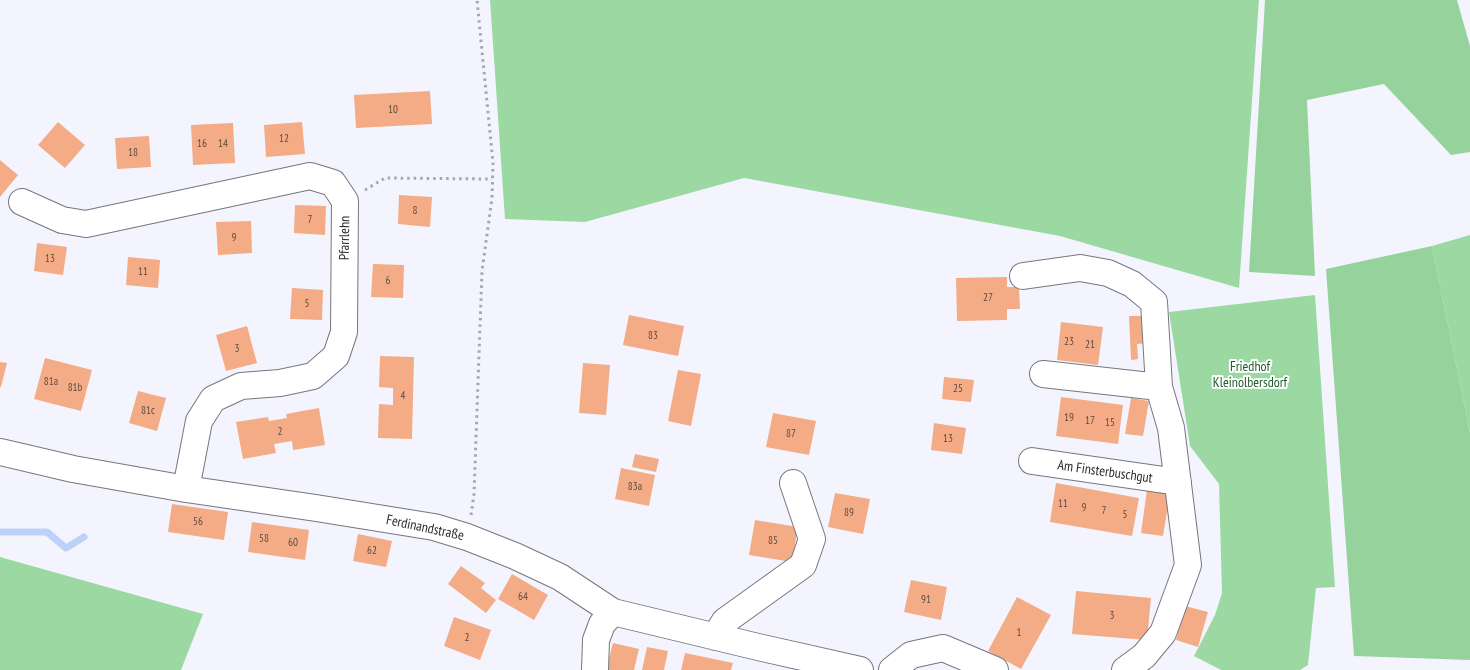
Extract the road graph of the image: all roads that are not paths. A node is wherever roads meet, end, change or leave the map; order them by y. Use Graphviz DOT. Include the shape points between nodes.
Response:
graph roads {
  1 [pos="22,202"];
  2 [pos="1023,276"];
  3 [pos="1043,374"];
  4 [pos="1159,387"];
  5 [pos="0,452"];
  6 [pos="1032,461"];
  7 [pos="1178,482"];
  8 [pos="793,483"];
  9 [pos="186,489"];
  10 [pos="613,612"];
  11 [pos="715,637"];
  12 [pos="595,670"];
  13 [pos="860,670"];
  14 [pos="892,670"];
  15 [pos="996,670"];
  16 [pos="1125,670"];
  1 -- 9 [label="street, Pfarrlehn" via="62,220 86,224 310,176 333,183 345,201 344,332 336,356 313,376 241,386 213,399 198,421"];
  2 -- 4 [label="street" via="1080,268 1108,273 1132,284 1154,302"];
  3 -- 4 [label="street"];
  4 -- 7 [label="street" via="1171,428"];
  5 -- 9 [label="street, Ferdinandstraße" via="72,469"];
  6 -- 7 [label="street, Am Finsterbuschgut"];
  7 -- 16 [label="street" via="1188,565 1163,633 1144,656"];
  8 -- 11 [label="street" via="812,539 804,565 725,621"];
  9 -- 10 [label="street, Ferdinandstraße" via="434,527 515,556 560,577"];
  10 -- 11 [label="street, Ferdinandstraße"];
  10 -- 12 [label="street" via="602,624 596,640"];
  11 -- 13 [label="street, Ferdinandstraße"];
  14 -- 15 [label="street" via="911,655 943,648"];
}
